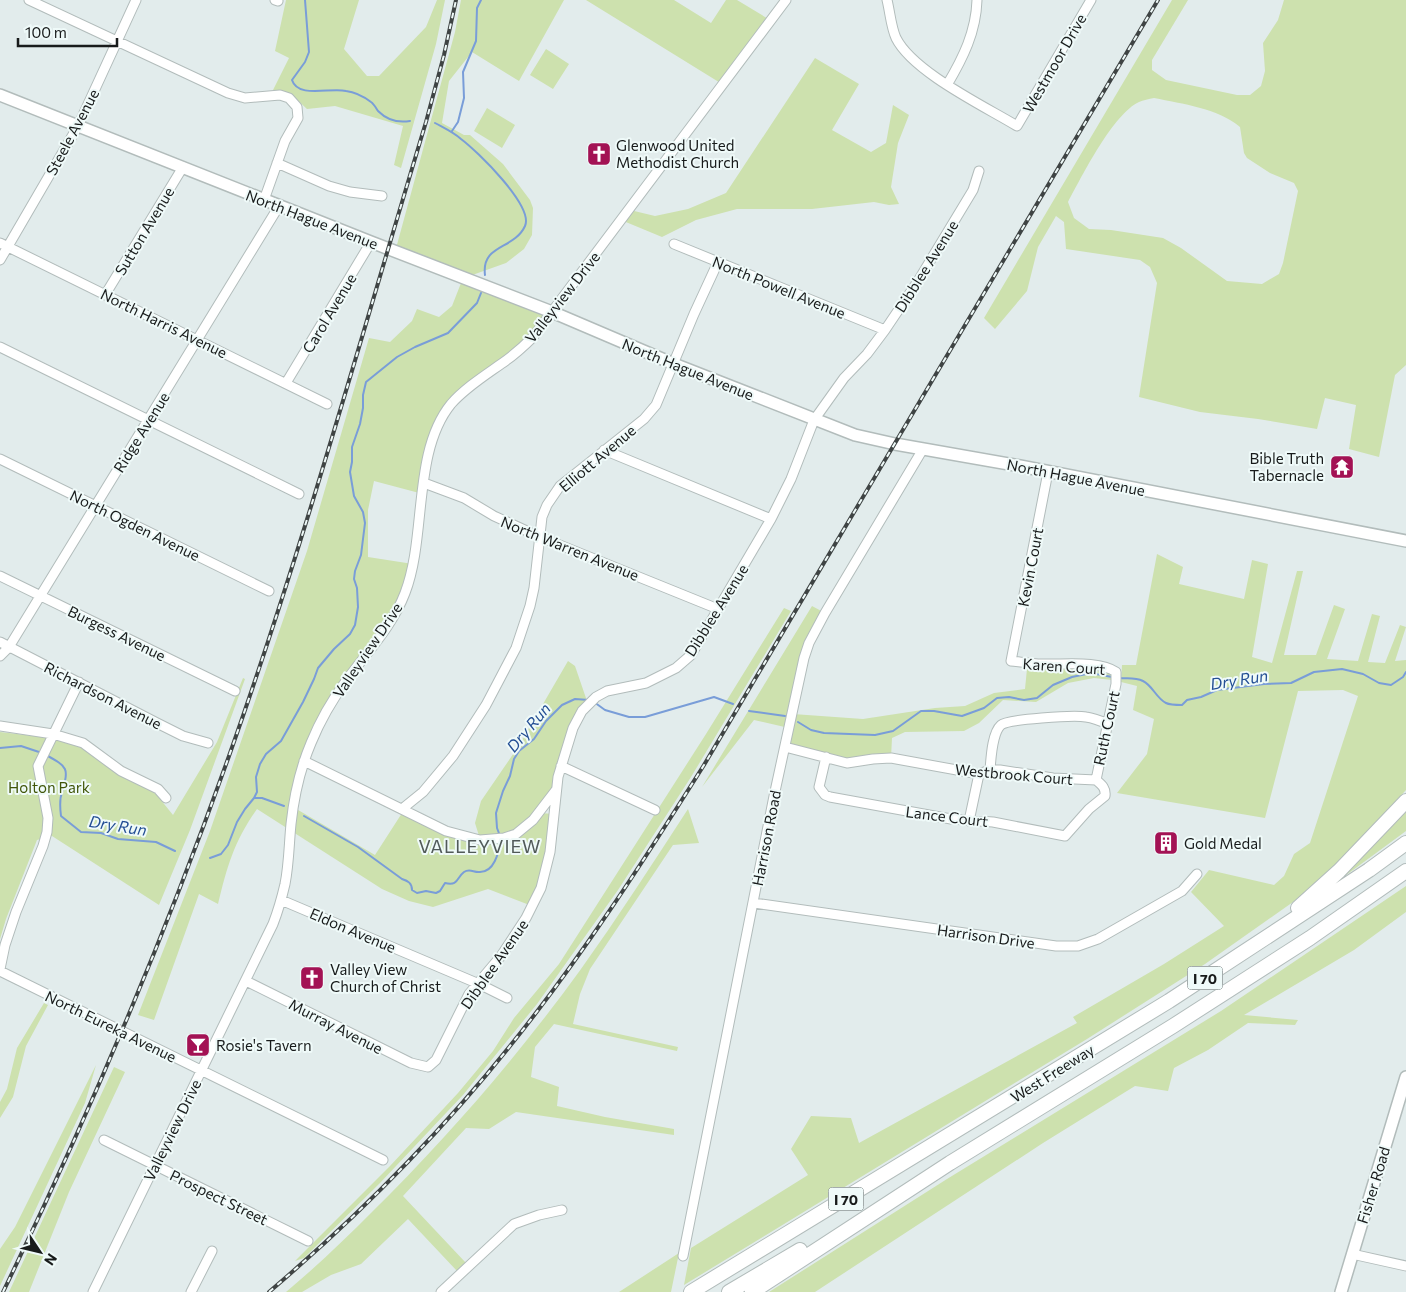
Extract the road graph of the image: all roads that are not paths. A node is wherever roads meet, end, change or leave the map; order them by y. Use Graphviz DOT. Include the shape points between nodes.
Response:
graph roads {
  1 [pos="29,0"];
  2 [pos="136,0"];
  3 [pos="786,0"];
  4 [pos="887,0"];
  5 [pos="977,0"];
  6 [pos="1091,0"];
  7 [pos="117,41"];
  8 [pos="947,85"];
  9 [pos="0,95"];
  10 [pos="78,126"];
  11 [pos="277,163"];
  12 [pos="183,167"];
  13 [pos="979,172"];
  14 [pos="382,196"];
  15 [pos="264,200"];
  16 [pos="279,206"];
  17 [pos="370,242"];
  18 [pos="674,244"];
  19 [pos="4,245"];
  20 [pos="0,260"];
  21 [pos="718,262"];
  22 [pos="105,295"];
  23 [pos="552,312"];
  24 [pos="885,330"];
  25 [pos="197,340"];
  26 [pos="0,347"];
  27 [pos="674,364"];
  28 [pos="286,383"];
  29 [pos="327,404"];
  30 [pos="148,420"];
  31 [pos="814,420"];
  32 [pos="923,449"];
  33 [pos="604,450"];
  34 [pos="0,460"];
  35 [pos="1048,472"];
  36 [pos="424,483"];
  37 [pos="300,494"];
  38 [pos="95,506"];
  39 [pos="771,519"];
  40 [pos="540,537"];
  41 [pos="1406,541"];
  42 [pos="0,576"];
  43 [pos="269,591"];
  44 [pos="40,595"];
  45 [pos="718,609"];
  46 [pos="4,644"];
  47 [pos="0,656"];
  48 [pos="1011,662"];
  49 [pos="1116,672"];
  50 [pos="79,682"];
  51 [pos="235,691"];
  52 [pos="1108,724"];
  53 [pos="0,726"];
  54 [pos="53,734"];
  55 [pos="208,743"];
  56 [pos="785,747"];
  57 [pos="826,757"];
  58 [pos="304,761"];
  59 [pos="561,766"];
  60 [pos="990,770"];
  61 [pos="979,774"];
  62 [pos="1096,780"];
  63 [pos="556,790"];
  64 [pos="166,798"];
  65 [pos="1406,801"];
  66 [pos="402,809"];
  67 [pos="655,810"];
  68 [pos="970,821"];
  69 [pos="1074,826"];
  70 [pos="1406,843"];
  71 [pos="1406,871"];
  72 [pos="1198,874"];
  73 [pos="281,900"];
  74 [pos="754,903"];
  75 [pos="2,971"];
  76 [pos="1210,975"];
  77 [pos="246,981"];
  78 [pos="0,982"];
  79 [pos="479,984"];
  80 [pos="508,998"];
  81 [pos="428,1067"];
  82 [pos="201,1070"];
  83 [pos="1406,1078"];
  84 [pos="104,1140"];
  85 [pos="383,1160"];
  86 [pos="950,1163"];
  87 [pos="155,1165"];
  88 [pos="562,1210"];
  89 [pos="308,1241"];
  90 [pos="212,1251"];
  91 [pos="1352,1254"];
  92 [pos="683,1256"];
  93 [pos="1406,1266"];
  94 [pos="93,1291"];
  95 [pos="191,1292"];
  96 [pos="441,1292"];
  97 [pos="691,1292"];
  98 [pos="729,1292"];
  99 [pos="752,1292"];
  100 [pos="1341,1292"];
  1 -- 7 [label="street"];
  2 -- 7 [label="street, Steele Avenue"];
  3 -- 23 [label="street, Valleyview Drive"];
  4 -- 8 [label="street" via="895,36 902,48 922,68"];
  5 -- 8 [label="street" via="971,39"];
  6 -- 8 [label="street, Westmoor Drive" via="1017,126"];
  7 -- 10 [label="street, Steele Avenue"];
  7 -- 11 [label="street" via="228,93 244,98 280,95 289,98 296,104 298,118"];
  9 -- 10 [label="main road, North Hague Avenue"];
  10 -- 12 [label="main road, North Hague Avenue"];
  10 -- 19 [label="street, Steele Avenue"];
  11 -- 14 [label="street" via="329,186"];
  11 -- 15 [label="street"];
  12 -- 15 [label="main road, North Hague Avenue"];
  12 -- 22 [label="street, Sutton Avenue"];
  13 -- 24 [label="street, Dibblee Avenue" via="973,190"];
  15 -- 16 [label="main road, North Hague Avenue"];
  16 -- 17 [label="main road, North Hague Avenue"];
  16 -- 25 [label="street, Ridge Avenue"];
  17 -- 23 [label="main road, North Hague Avenue"];
  17 -- 28 [label="street, Carol Avenue"];
  18 -- 21 [label="street, North Powell Avenue"];
  19 -- 20 [label="street, Steele Avenue"];
  19 -- 22 [label="street, North Harris Avenue"];
  21 -- 24 [label="street, North Powell Avenue"];
  21 -- 27 [label="street, Elliott Avenue"];
  22 -- 25 [label="street, North Harris Avenue"];
  23 -- 27 [label="main road, North Hague Avenue"];
  23 -- 36 [label="street, Valleyview Drive" via="533,337 452,403 434,435"];
  24 -- 31 [label="street, Dibblee Avenue"];
  25 -- 28 [label="street, North Harris Avenue"];
  25 -- 30 [label="street, Ridge Avenue"];
  26 -- 30 [label="street"];
  27 -- 31 [label="main road, North Hague Avenue"];
  27 -- 33 [label="street, Elliott Avenue" via="650,412"];
  28 -- 29 [label="street, North Harris Avenue"];
  30 -- 37 [label="street"];
  30 -- 38 [label="street, Ridge Avenue"];
  31 -- 32 [label="main road, North Hague Avenue" via="874,440"];
  31 -- 39 [label="street, Dibblee Avenue"];
  32 -- 35 [label="main road, North Hague Avenue"];
  32 -- 56 [label="street, Harrison Road" via="809,643"];
  33 -- 39 [label="street"];
  33 -- 40 [label="street, Elliott Avenue" via="560,486 542,517"];
  34 -- 38 [label="street, North Ogden Avenue"];
  35 -- 41 [label="main road, North Hague Avenue"];
  35 -- 48 [label="street, Kevin Court"];
  36 -- 40 [label="street, North Warren Avenue" via="464,498"];
  36 -- 58 [label="street, Valleyview Drive" via="413,564 405,593 380,637 331,703"];
  38 -- 43 [label="street, North Ogden Avenue"];
  38 -- 44 [label="street, Ridge Avenue"];
  39 -- 45 [label="street, Dibblee Avenue"];
  40 -- 45 [label="street, North Warren Avenue"];
  40 -- 66 [label="street, Elliott Avenue" via="530,606 503,674 453,756 427,788"];
  42 -- 44 [label="street, Burgess Avenue"];
  44 -- 46 [label="street, Ridge Avenue"];
  44 -- 51 [label="street, Burgess Avenue"];
  45 -- 59 [label="street, Dibblee Avenue" via="691,655 676,668 646,683 607,691 588,704 573,728"];
  46 -- 47 [label="street, Ridge Avenue"];
  46 -- 50 [label="street, Richardson Avenue"];
  48 -- 49 [label="street, Karen Court" via="1097,665"];
  49 -- 52 [label="street, Ruth Court"];
  50 -- 54 [label="street"];
  50 -- 55 [label="street, Richardson Avenue" via="184,736"];
  52 -- 60 [label="street" via="1086,717 1066,716 1005,723 997,731"];
  52 -- 62 [label="street, Ruth Court"];
  53 -- 54 [label="street"];
  54 -- 64 [label="street" via="83,743 121,771 158,789"];
  54 -- 75 [label="street" via="38,766 48,818 47,832 5,945"];
  56 -- 57 [label="street, Westbrook Court"];
  56 -- 74 [label="street, Harrison Road"];
  57 -- 61 [label="street, Westbrook Court" via="847,763 891,758"];
  57 -- 68 [label="street, Lance Court" via="819,787 825,795"];
  58 -- 66 [label="street"];
  58 -- 73 [label="street, Valleyview Drive" via="293,807"];
  59 -- 63 [label="street, Dibblee Avenue"];
  59 -- 67 [label="street"];
  60 -- 61 [label="street, Westbrook Court"];
  60 -- 62 [label="street, Westbrook Court"];
  61 -- 68 [label="street"];
  62 -- 69 [label="street, Ruth Court" via="1106,791 1105,796"];
  63 -- 66 [label="street" via="529,824 516,834 500,838 480,840 457,835"];
  63 -- 79 [label="street, Dibblee Avenue" via="550,852 541,888 501,956"];
  65 -- 76 [label="highway" via="1308,900"];
  68 -- 69 [label="street, Lance Court" via="993,822 1065,836"];
  70 -- 76 [label="highway, West Freeway / I 70"];
  71 -- 86 [label="highway, West Freeway / I 70" via="1310,938"];
  72 -- 74 [label="street, Harrison Drive" via="1182,891 1098,939 1078,946 1056,946"];
  73 -- 77 [label="street, Valleyview Drive"];
  73 -- 79 [label="street, Eldon Avenue"];
  74 -- 92 [label="street, Harrison Road"];
  75 -- 78 [label="street"];
  75 -- 82 [label="street, North Eureka Avenue"];
  76 -- 97 [label="highway, West Freeway / I 70"];
  77 -- 81 [label="street, Murray Avenue" via="410,1063"];
  77 -- 82 [label="street, Valleyview Drive"];
  79 -- 80 [label="street, Eldon Avenue"];
  79 -- 81 [label="street, Dibblee Avenue" via="469,994 436,1060"];
  82 -- 85 [label="street, North Eureka Avenue"];
  82 -- 87 [label="street, Valleyview Drive"];
  83 -- 91 [label="main road, Fisher Road"];
  84 -- 87 [label="street, Prospect Street"];
  86 -- 98 [label="highway"];
  86 -- 99 [label="highway, West Freeway / I 70"];
  87 -- 89 [label="street, Prospect Street"];
  87 -- 94 [label="street, Valleyview Drive"];
  88 -- 96 [label="street" via="514,1224"];
  90 -- 95 [label="street"];
  91 -- 93 [label="street"];
  91 -- 100 [label="main road, Fisher Road"];
}
